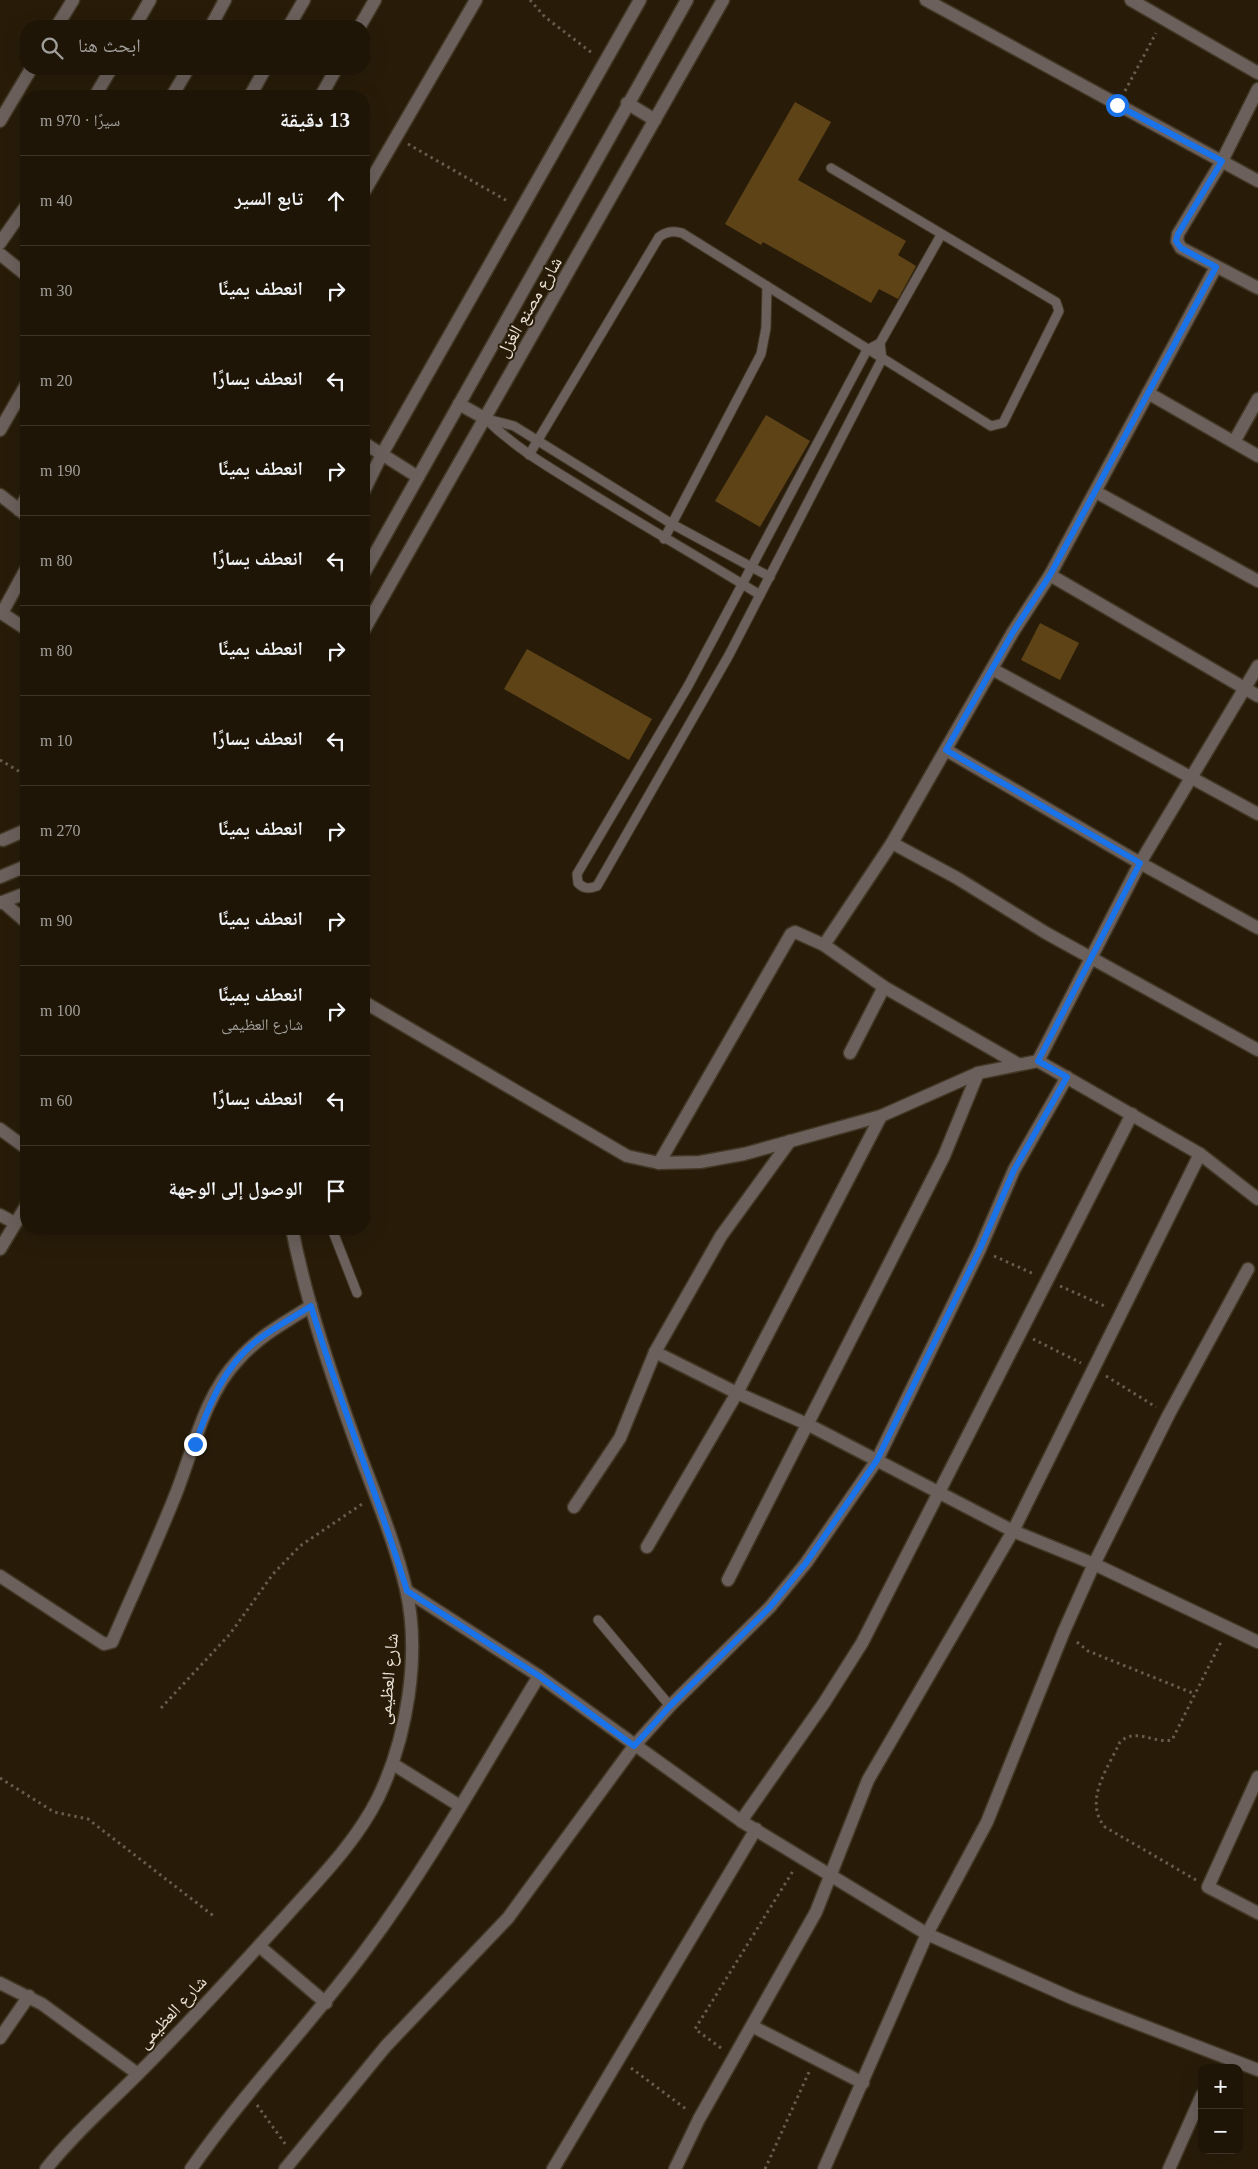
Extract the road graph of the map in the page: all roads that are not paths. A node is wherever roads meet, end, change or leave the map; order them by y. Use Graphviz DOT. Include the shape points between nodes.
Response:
graph roads {
  1 [pos="72,0"];
  2 [pos="150,0"];
  3 [pos="226,0"];
  4 [pos="304,0"];
  5 [pos="375,0"];
  6 [pos="476,0"];
  7 [pos="640,0"];
  8 [pos="687,0"];
  9 [pos="723,0"];
  10 [pos="926,0"];
  11 [pos="1131,0"];
  12 [pos="60,20"];
  13 [pos="138,20"];
  14 [pos="214,20"];
  15 [pos="292,20"];
  16 [pos="363,20"];
  17 [pos="1258,73"];
  18 [pos="27,75"];
  19 [pos="107,75"];
  20 [pos="184,75"];
  21 [pos="262,75"];
  22 [pos="333,75"];
  23 [pos="1258,89"];
  24 [pos="99,90"];
  25 [pos="176,90"];
  26 [pos="253,90"];
  27 [pos="324,90"];
  28 [pos="627,103"];
  29 [pos="655,120"];
  30 [pos="0,121"];
  31 [pos="1222,161"];
  32 [pos="831,168"];
  33 [pos="370,181"];
  34 [pos="1258,181"];
  35 [pos="20,215"];
  36 [pos="941,235"];
  37 [pos="0,243"];
  38 [pos="0,254"];
  39 [pos="1216,267"];
  40 [pos="20,270"];
  41 [pos="767,286"];
  42 [pos="1258,288"];
  43 [pos="880,343"];
  44 [pos="868,350"];
  45 [pos="882,359"];
  46 [pos="1148,393"];
  47 [pos="20,395"];
  48 [pos="1258,399"];
  49 [pos="459,404"];
  50 [pos="486,419"];
  51 [pos="0,430"];
  52 [pos="538,441"];
  53 [pos="1234,442"];
  54 [pos="370,447"];
  55 [pos="382,454"];
  56 [pos="529,455"];
  57 [pos="1258,456"];
  58 [pos="418,477"];
  59 [pos="370,479"];
  60 [pos="1096,492"];
  61 [pos="0,495"];
  62 [pos="20,510"];
  63 [pos="672,524"];
  64 [pos="664,539"];
  65 [pos="370,562"];
  66 [pos="752,567"];
  67 [pos="1050,575"];
  68 [pos="770,577"];
  69 [pos="20,579"];
  70 [pos="1258,581"];
  71 [pos="742,584"];
  72 [pos="760,595"];
  73 [pos="1,612"];
  74 [pos="370,620"];
  75 [pos="20,625"];
  76 [pos="1258,666"];
  77 [pos="992,669"];
  78 [pos="1245,688"];
  79 [pos="1258,696"];
  80 [pos="946,750"];
  81 [pos="1191,778"];
  82 [pos="1258,814"];
  83 [pos="20,833"];
  84 [pos="3,840"];
  85 [pos="892,843"];
  86 [pos="1140,863"];
  87 [pos="20,869"];
  88 [pos="0,877"];
  89 [pos="20,895"];
  90 [pos="1,903"];
  91 [pos="20,917"];
  92 [pos="1258,928"];
  93 [pos="824,945"];
  94 [pos="1090,956"];
  95 [pos="884,987"];
  96 [pos="370,1006"];
  97 [pos="1258,1050"];
  98 [pos="850,1053"];
  99 [pos="1038,1061"];
  100 [pos="1018,1064"];
  101 [pos="978,1073"];
  102 [pos="1067,1077"];
  103 [pos="1132,1114"];
  104 [pos="881,1116"];
  105 [pos="0,1129"];
  106 [pos="790,1141"];
  107 [pos="20,1144"];
  108 [pos="1200,1154"];
  109 [pos="659,1163"];
  110 [pos="1258,1199"];
  111 [pos="0,1215"];
  112 [pos="20,1216"];
  113 [pos="15,1224"];
  114 [pos="293,1235"];
  115 [pos="334,1235"];
  116 [pos="0,1249"];
  117 [pos="1248,1269"];
  118 [pos="357,1294"];
  119 [pos="311,1306"];
  120 [pos="655,1352"];
  121 [pos="737,1393"];
  122 [pos="807,1424"];
  123 [pos="877,1460"];
  124 [pos="939,1492"];
  125 [pos="574,1507"];
  126 [pos="1013,1531"];
  127 [pos="647,1547"];
  128 [pos="1094,1564"];
  129 [pos="0,1576"];
  130 [pos="728,1580"];
  131 [pos="407,1591"];
  132 [pos="598,1620"];
  133 [pos="1258,1642"];
  134 [pos="539,1676"];
  135 [pos="670,1706"];
  136 [pos="634,1746"];
  137 [pos="393,1764"];
  138 [pos="1258,1777"];
  139 [pos="460,1806"];
  140 [pos="740,1821"];
  141 [pos="756,1829"];
  142 [pos="830,1877"];
  143 [pos="1258,1913"];
  144 [pos="927,1934"];
  145 [pos="259,1946"];
  146 [pos="0,1983"];
  147 [pos="29,1996"];
  148 [pos="326,2003"];
  149 [pos="752,2026"];
  150 [pos="0,2038"];
  151 [pos="1217,2062"];
  152 [pos="1258,2070"];
  153 [pos="138,2074"];
  154 [pos="863,2083"];
  155 [pos="1198,2104"];
  156 [pos="46,2169"];
  157 [pos="191,2169"];
  158 [pos="285,2169"];
  159 [pos="553,2169"];
  160 [pos="675,2169"];
  161 [pos="824,2169"];
  162 [pos="1169,2169"];
  1 -- 12 [label="street"];
  2 -- 13 [label="street"];
  3 -- 14 [label="street"];
  4 -- 15 [label="street"];
  5 -- 16 [label="street"];
  6 -- 33 [label="street"];
  7 -- 55 [label="street"];
  8 -- 28 [label="street, شارع مصنع الغزل"];
  9 -- 29 [label="street, شارع مصنع الغزل"];
  10 -- 31 [label="street"];
  11 -- 17 [label="street"];
  18 -- 30 [label="street"];
  19 -- 24 [label="street"];
  20 -- 25 [label="street"];
  21 -- 26 [label="street"];
  22 -- 27 [label="street"];
  23 -- 31 [label="street"];
  28 -- 29 [label="street"];
  28 -- 49 [label="street, شارع مصنع الغزل"];
  29 -- 50 [label="street, شارع مصنع الغزل"];
  31 -- 34 [label="street"];
  31 -- 39 [label="street" via="1176,241 1181,248"];
  32 -- 36 [label="lane"];
  35 -- 37 [label="street"];
  36 -- 43 [label="lane"];
  36 -- 45 [label="lane" via="1056,302 1059,311 1003,423 997,426 991,426"];
  38 -- 40 [label="street"];
  39 -- 42 [label="street"];
  39 -- 46 [label="street"];
  41 -- 44 [label="lane"];
  41 -- 52 [label="lane" via="682,233 665,232 659,237"];
  41 -- 63 [label="lane" via="766,328 761,354"];
  43 -- 44 [label="lane"];
  43 -- 45 [label="lane"];
  44 -- 45 [label="lane"];
  44 -- 66 [label="lane"];
  45 -- 68 [label="lane"];
  46 -- 53 [label="street"];
  46 -- 60 [label="street"];
  47 -- 51 [label="street"];
  48 -- 53 [label="street"];
  49 -- 50 [label="street"];
  49 -- 58 [label="street, شارع مصنع الغزل"];
  50 -- 52 [label="lane" via="514,426"];
  50 -- 56 [label="lane"];
  50 -- 74 [label="street, شارع مصنع الغزل"];
  52 -- 56 [label="lane"];
  52 -- 63 [label="lane"];
  53 -- 57 [label="street"];
  54 -- 55 [label="street"];
  55 -- 58 [label="street"];
  55 -- 59 [label="street"];
  56 -- 64 [label="lane"];
  58 -- 65 [label="street, شارع مصنع الغزل"];
  60 -- 67 [label="street"];
  60 -- 70 [label="street"];
  61 -- 62 [label="street"];
  63 -- 64 [label="lane"];
  63 -- 66 [label="lane"];
  64 -- 71 [label="lane"];
  66 -- 68 [label="lane"];
  66 -- 71 [label="lane"];
  67 -- 77 [label="street"];
  67 -- 78 [label="street"];
  68 -- 72 [label="lane"];
  69 -- 73 [label="street"];
  71 -- 72 [label="lane"];
  71 -- 72 [label="lane" via="660,736 577,874 578,883 583,888 597,886 675,752"];
  73 -- 75 [label="street"];
  76 -- 78 [label="street"];
  77 -- 80 [label="street"];
  77 -- 81 [label="street"];
  78 -- 79 [label="street"];
  78 -- 81 [label="street"];
  80 -- 85 [label="street"];
  80 -- 86 [label="street"];
  81 -- 82 [label="street"];
  81 -- 86 [label="street"];
  83 -- 84 [label="street"];
  85 -- 93 [label="street"];
  85 -- 94 [label="street"];
  86 -- 92 [label="street"];
  86 -- 94 [label="street"];
  87 -- 88 [label="street"];
  89 -- 90 [label="street"];
  90 -- 91 [label="street"];
  93 -- 95 [label="street"];
  93 -- 109 [label="street" via="801,933 791,934"];
  94 -- 97 [label="street"];
  94 -- 99 [label="street"];
  95 -- 98 [label="street"];
  95 -- 100 [label="street"];
  96 -- 109 [label="street" via="628,1156"];
  99 -- 100 [label="street"];
  99 -- 102 [label="street"];
  100 -- 101 [label="street"];
  101 -- 104 [label="street"];
  101 -- 122 [label="street" via="944,1156"];
  102 -- 103 [label="street"];
  102 -- 123 [label="street" via="1014,1170 980,1249"];
  103 -- 108 [label="street"];
  103 -- 124 [label="street"];
  104 -- 106 [label="street"];
  104 -- 121 [label="street"];
  105 -- 107 [label="street"];
  106 -- 109 [label="street" via="700,1162"];
  106 -- 120 [label="street" via="721,1236"];
  108 -- 110 [label="street"];
  108 -- 126 [label="street"];
  111 -- 113 [label="street"];
  112 -- 113 [label="street"];
  113 -- 116 [label="street"];
  114 -- 119 [label="street, شارع العظيمى"];
  115 -- 118 [label="lane"];
  117 -- 128 [label="street" via="1169,1414"];
  119 -- 129 [label="street" via="257,1340 236,1361 220,1384 112,1642 104,1644"];
  119 -- 131 [label="street, شارع العظيمى"];
  120 -- 121 [label="street"];
  120 -- 125 [label="street" via="620,1438"];
  121 -- 122 [label="street"];
  121 -- 127 [label="street"];
  122 -- 123 [label="street"];
  122 -- 130 [label="street"];
  123 -- 124 [label="street"];
  123 -- 135 [label="street" via="806,1563 770,1607"];
  124 -- 126 [label="street"];
  124 -- 140 [label="street" via="862,1643 824,1703"];
  126 -- 128 [label="street"];
  126 -- 142 [label="street" via="868,1780"];
  128 -- 133 [label="street"];
  128 -- 144 [label="street" via="987,1822"];
  131 -- 134 [label="street"];
  131 -- 137 [label="street, شارع العظيمى" via="413,1645 406,1710"];
  132 -- 135 [label="lane"];
  134 -- 136 [label="street"];
  134 -- 139 [label="street"];
  135 -- 136 [label="street"];
  136 -- 140 [label="street"];
  136 -- 158 [label="street" via="508,1918 386,2046"];
  137 -- 139 [label="street"];
  137 -- 145 [label="street, شارع العظيمى" via="358,1832"];
  138 -- 143 [label="street" via="1208,1887"];
  139 -- 148 [label="street" via="389,1919"];
  140 -- 141 [label="street"];
  141 -- 142 [label="street"];
  141 -- 159 [label="street"];
  142 -- 144 [label="street"];
  142 -- 149 [label="street" via="816,1912"];
  144 -- 151 [label="street"];
  144 -- 154 [label="street"];
  145 -- 148 [label="street"];
  145 -- 153 [label="street, شارع العظيمى"];
  146 -- 147 [label="street"];
  147 -- 150 [label="street"];
  147 -- 153 [label="street"];
  148 -- 157 [label="street" via="248,2092"];
  149 -- 154 [label="street"];
  149 -- 160 [label="street" via="699,2119"];
  151 -- 152 [label="street"];
  153 -- 156 [label="street, شارع العظيمى" via="92,2117"];
  154 -- 161 [label="street"];
  155 -- 162 [label="street"];
}
